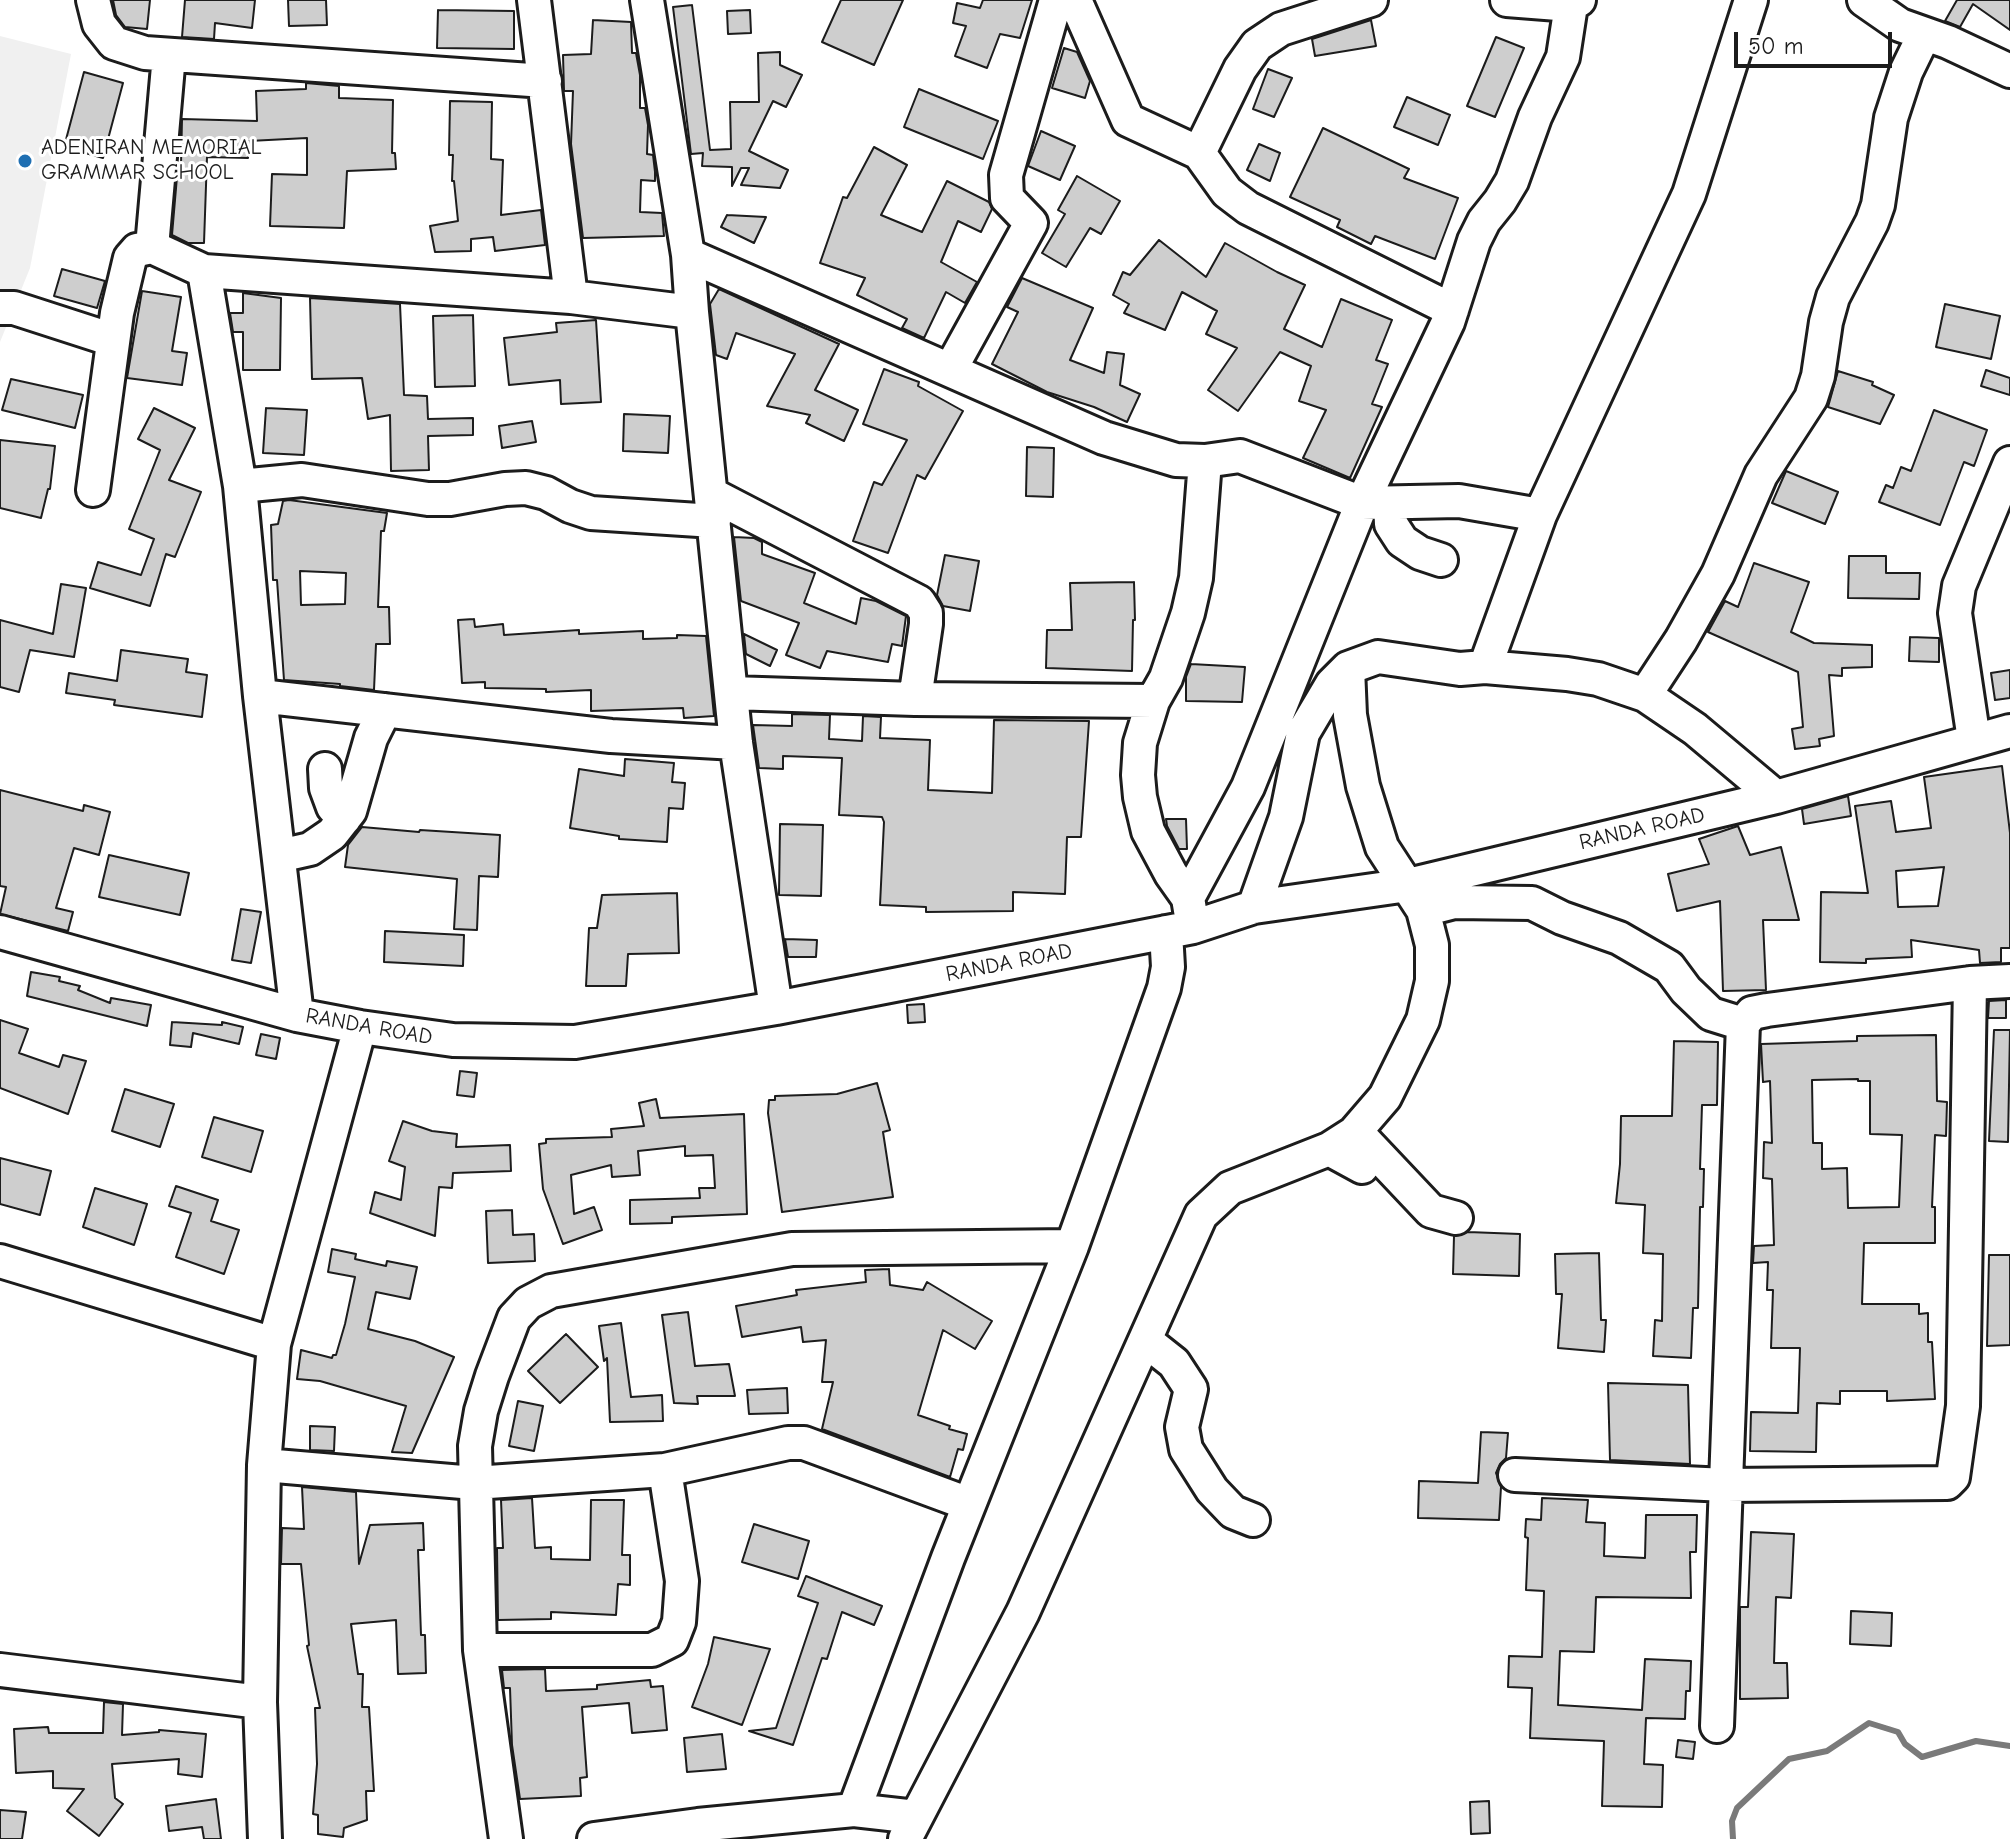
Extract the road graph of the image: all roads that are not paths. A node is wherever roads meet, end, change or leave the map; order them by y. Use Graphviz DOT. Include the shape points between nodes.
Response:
graph roads {
  1 [pos="93,0"];
  2 [pos="534,0"];
  3 [pos="1056,0"];
  4 [pos="1075,0"];
  5 [pos="1371,0"];
  6 [pos="1507,0"];
  7 [pos="1751,0"];
  8 [pos="1864,0"];
  9 [pos="644,3"];
  10 [pos="1575,3"];
  11 [pos="1924,35"];
  12 [pos="169,55"];
  13 [pos="2010,71"];
  14 [pos="545,81"];
  15 [pos="1199,153"];
  16 [pos="152,247"];
  17 [pos="688,255"];
  18 [pos="204,271"];
  19 [pos="571,297"];
  20 [pos="0,308"];
  21 [pos="1452,310"];
  22 [pos="692,312"];
  23 [pos="113,340"];
  24 [pos="950,370"];
  25 [pos="1205,461"];
  26 [pos="2010,465"];
  27 [pos="240,486"];
  28 [pos="93,490"];
  29 [pos="1376,503"];
  30 [pos="713,508"];
  31 [pos="1540,515"];
  32 [pos="1441,560"];
  33 [pos="1485,667"];
  34 [pos="1348,668"];
  35 [pos="731,693"];
  36 [pos="1645,695"];
  37 [pos="260,696"];
  38 [pos="915,699"];
  39 [pos="1153,701"];
  40 [pos="385,710"];
  41 [pos="2010,731"];
  42 [pos="1974,740"];
  43 [pos="736,743"];
  44 [pos="325,769"];
  45 [pos="1776,797"];
  46 [pos="344,819"];
  47 [pos="279,856"];
  48 [pos="1415,898"];
  49 [pos="1254,907"];
  50 [pos="1183,919"];
  51 [pos="0,932"];
  52 [pos="2010,981"];
  53 [pos="1970,983"];
  54 [pos="776,1008"];
  55 [pos="297,1015"];
  56 [pos="1743,1024"];
  57 [pos="360,1027"];
  58 [pos="1329,1149"];
  59 [pos="1456,1218"];
  60 [pos="1072,1246"];
  61 [pos="0,1261"];
  62 [pos="1145,1340"];
  63 [pos="274,1344"];
  64 [pos="264,1465"];
  65 [pos="665,1470"];
  66 [pos="1515,1475"];
  67 [pos="474,1483"];
  68 [pos="1726,1485"];
  69 [pos="969,1504"];
  70 [pos="1253,1520"];
  71 [pos="480,1650"];
  72 [pos="0,1670"];
  73 [pos="260,1702"];
  74 [pos="1717,1726"];
  75 [pos="854,1810"];
  76 [pos="910,1828"];
  77 [pos="265,1839"];
  78 [pos="506,1839"];
  79 [pos="594,1839"];
  1 -- 12 [label="street" via="99,24 114,43"];
  2 -- 14 [label="street"];
  3 -- 24 [label="street" via="1006,175 1007,198 1031,223"];
  4 -- 15 [label="street" via="1128,120"];
  5 -- 15 [label="street" via="1281,29 1257,45"];
  6 -- 10 [label="street"];
  7 -- 31 [label="street" via="1684,207"];
  8 -- 11 [label="street"];
  9 -- 17 [label="street"];
  10 -- 21 [label="street" via="1563,57 1512,181 1474,241"];
  11 -- 13 [label="street"];
  11 -- 36 [label="street" via="1891,118 1875,214 1833,297 1811,398 1761,475 1718,574"];
  12 -- 14 [label="street"];
  12 -- 16 [label="street"];
  14 -- 19 [label="street"];
  15 -- 21 [label="street" via="1227,192 1248,208"];
  16 -- 18 [label="street"];
  16 -- 23 [label="street" via="137,250 130,258"];
  17 -- 22 [label="street"];
  17 -- 24 [label="street"];
  18 -- 19 [label="street"];
  18 -- 27 [label="street"];
  19 -- 22 [label="street"];
  20 -- 23 [label="street"];
  21 -- 29 [label="street"];
  22 -- 30 [label="street"];
  23 -- 28 [label="street"];
  24 -- 25 [label="street" via="1104,438 1176,460"];
  25 -- 29 [label="street" via="1240,456"];
  25 -- 39 [label="street" via="1196,578 1166,678"];
  26 -- 42 [label="street" via="1959,586 1955,613"];
  27 -- 30 [label="street" via="302,480 428,499 526,488 591,513"];
  27 -- 37 [label="street"];
  29 -- 31 [label="street" via="1459,501"];
  29 -- 32 [label="street" via="1402,541"];
  29 -- 50 [label="street"];
  30 -- 35 [label="street"];
  30 -- 38 [label="street" via="919,602 926,624"];
  31 -- 33 [label="street"];
  33 -- 34 [label="street" via="1460,669 1378,657"];
  33 -- 36 [label="street" via="1598,679"];
  34 -- 48 [label="street" via="1363,786 1382,847"];
  34 -- 49 [label="street" via="1332,684 1303,733 1286,817"];
  35 -- 38 [label="street"];
  35 -- 43 [label="street"];
  36 -- 45 [label="street"];
  37 -- 40 [label="street"];
  37 -- 47 [label="street"];
  38 -- 39 [label="street"];
  39 -- 50 [label="street" via="1140,743 1140,797"];
  40 -- 43 [label="street" via="611,736"];
  40 -- 46 [label="street"];
  41 -- 42 [label="street, RANDA ROAD"];
  42 -- 45 [label="street, RANDA ROAD"];
  43 -- 54 [label="street"];
  44 -- 46 [label="street" via="333,807"];
  45 -- 48 [label="street, RANDA ROAD"];
  46 -- 47 [label="street" via="310,849"];
  47 -- 55 [label="street"];
  48 -- 49 [label="street, RANDA ROAD"];
  48 -- 56 [label="street" via="1532,903 1619,938 1669,967 1711,1014"];
  48 -- 58 [label="street" via="1432,945 1432,981 1423,1020 1385,1097 1354,1133"];
  49 -- 50 [label="street, RANDA ROAD"];
  50 -- 54 [label="street, RANDA ROAD"];
  50 -- 60 [label="street" via="1164,988"];
  51 -- 55 [label="street, RANDA ROAD"];
  52 -- 53 [label="street"];
  53 -- 56 [label="street" via="1752,1013"];
  53 -- 68 [label="street" via="1963,1406 1953,1477 1947,1483"];
  54 -- 57 [label="street, RANDA ROAD" via="575,1042 453,1040"];
  55 -- 57 [label="street, RANDA ROAD"];
  56 -- 68 [label="street"];
  57 -- 63 [label="street"];
  58 -- 59 [label="street" via="1362,1167 1363,1139 1431,1211"];
  58 -- 62 [label="street" via="1230,1188 1213,1201 1201,1215"];
  60 -- 67 [label="street" via="792,1249 551,1291 514,1318 481,1411"];
  60 -- 69 [label="street"];
  61 -- 63 [label="street"];
  62 -- 70 [label="street" via="1174,1363 1191,1389 1182,1427 1186,1449 1212,1490 1233,1512"];
  62 -- 76 [label="street" via="1023,1612"];
  63 -- 64 [label="street"];
  64 -- 67 [label="street"];
  64 -- 73 [label="street"];
  65 -- 67 [label="street"];
  65 -- 69 [label="street" via="804,1443"];
  65 -- 71 [label="street" via="682,1581 672,1640 652,1650"];
  66 -- 68 [label="street"];
  67 -- 71 [label="street"];
  68 -- 74 [label="street"];
  69 -- 75 [label="street"];
  71 -- 78 [label="street"];
  72 -- 73 [label="street"];
  73 -- 77 [label="street"];
  75 -- 76 [label="street"];
  75 -- 79 [label="street"];
}
